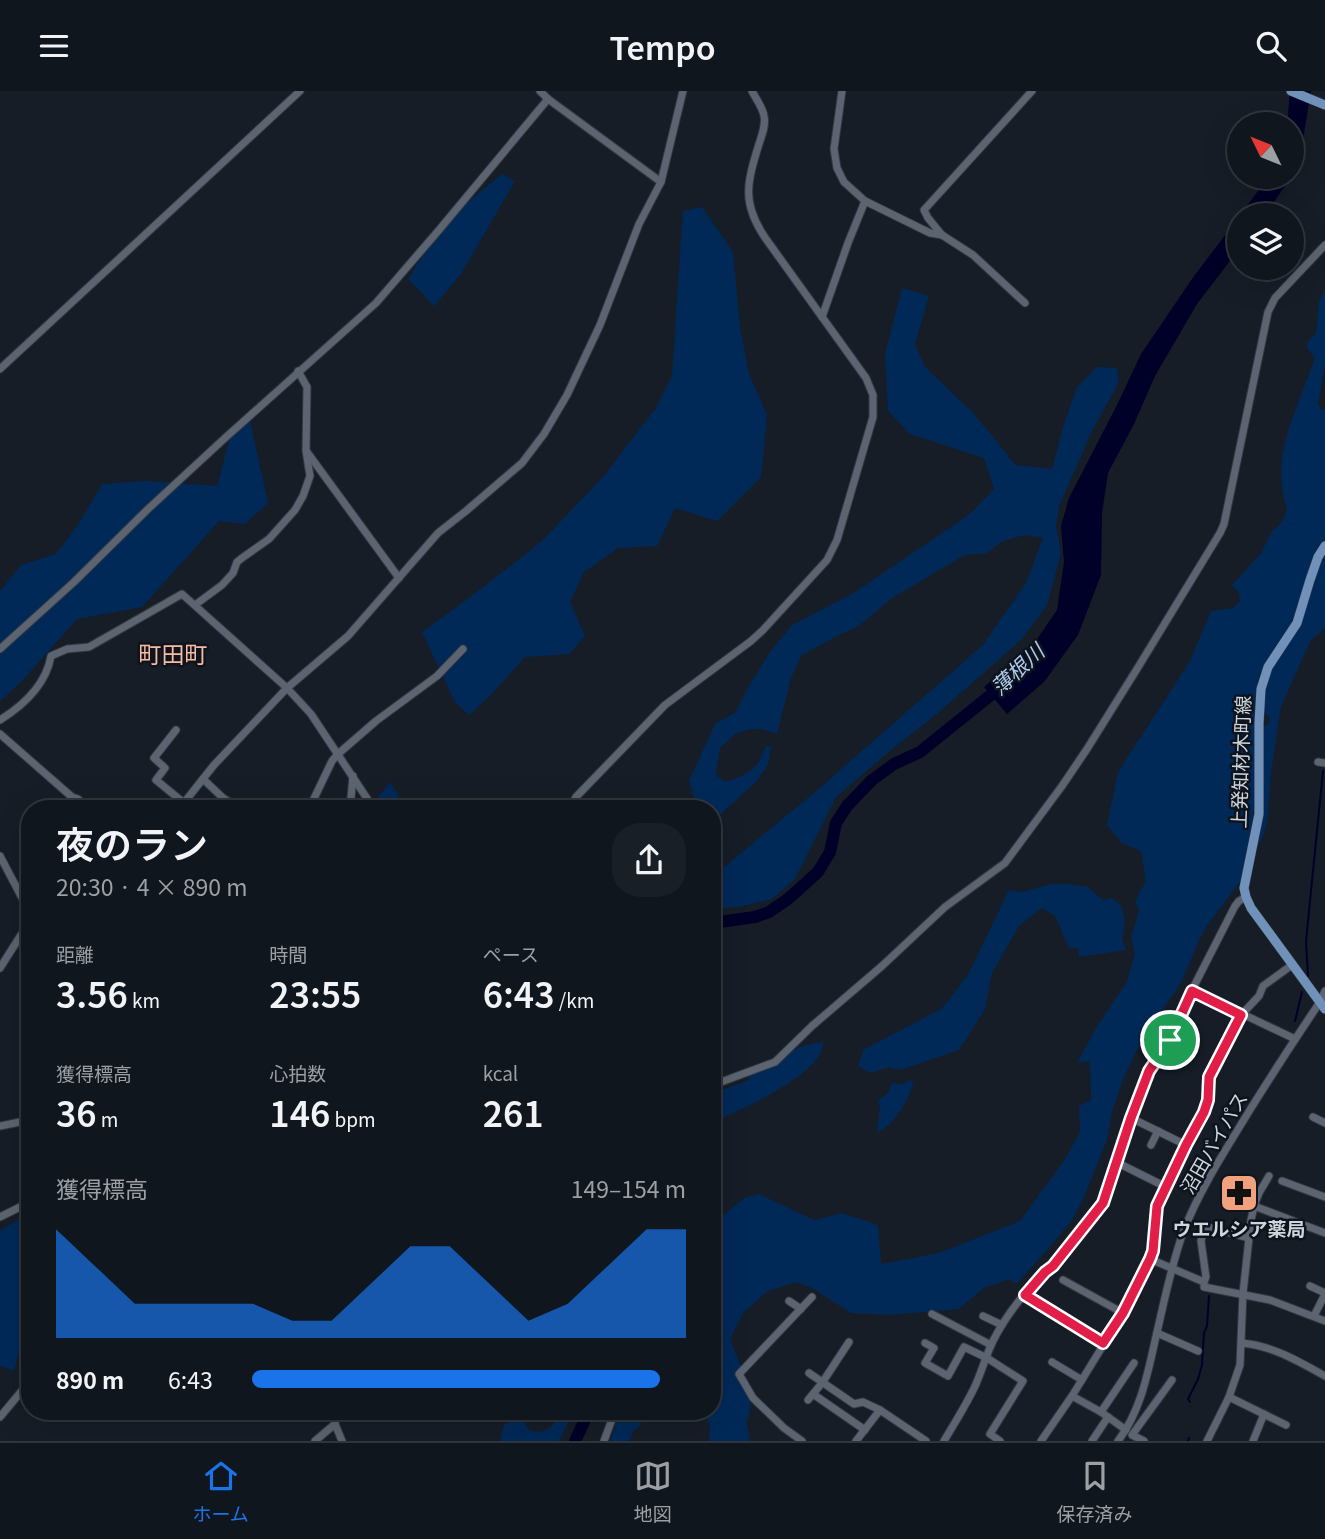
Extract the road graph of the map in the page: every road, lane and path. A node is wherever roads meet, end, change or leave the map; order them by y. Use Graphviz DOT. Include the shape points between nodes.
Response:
graph roads {
  1 [pos="300,91"];
  2 [pos="540,91"];
  3 [pos="683,91"];
  4 [pos="752,91"];
  5 [pos="842,91"];
  6 [pos="1032,91"];
  7 [pos="1291,91"];
  8 [pos="548,99"];
  9 [pos="1325,105"];
  10 [pos="661,182"];
  11 [pos="865,201"];
  12 [pos="942,235"];
  13 [pos="1325,245"];
  14 [pos="1025,303"];
  15 [pos="822,317"];
  16 [pos="0,369"];
  17 [pos="298,370"];
  18 [pos="306,451"];
  19 [pos="1325,547"];
  20 [pos="399,578"];
  21 [pos="195,605"];
  22 [pos="0,649"];
  23 [pos="463,649"];
  24 [pos="287,688"];
  25 [pos="0,720"];
  26 [pos="176,730"];
  27 [pos="0,734"];
  28 [pos="338,754"];
  29 [pos="353,776"];
  30 [pos="203,779"];
  31 [pos="79,800"];
  32 [pos="175,800"];
  33 [pos="186,800"];
  34 [pos="226,800"];
  35 [pos="313,800"];
  36 [pos="351,800"];
  37 [pos="368,800"];
  38 [pos="574,800"];
  39 [pos="0,856"];
  40 [pos="21,896"];
  41 [pos="1246,897"];
  42 [pos="21,935"];
  43 [pos="1292,965"];
  44 [pos="0,968"];
  45 [pos="1192,991"];
  46 [pos="1325,991"];
  47 [pos="1322,1005"];
  48 [pos="1241,1015"];
  49 [pos="1294,1039"];
  50 [pos="721,1082"];
  51 [pos="1196,1101"];
  52 [pos="1207,1105"];
  53 [pos="1313,1117"];
  54 [pos="1131,1118"];
  55 [pos="21,1122"];
  56 [pos="1325,1123"];
  57 [pos="0,1126"];
  58 [pos="1158,1131"];
  59 [pos="1151,1145"];
  60 [pos="1186,1145"];
  61 [pos="1116,1162"];
  62 [pos="1269,1176"];
  63 [pos="1282,1181"];
  64 [pos="1166,1187"];
  65 [pos="1325,1197"];
  66 [pos="21,1206"];
  67 [pos="1254,1206"];
  68 [pos="0,1217"];
  69 [pos="1325,1233"];
  70 [pos="1249,1238"];
  71 [pos="1150,1259"];
  72 [pos="1173,1268"];
  73 [pos="1063,1280"];
  74 [pos="1204,1282"];
  75 [pos="1311,1286"];
  76 [pos="1243,1293"];
  77 [pos="1325,1294"];
  78 [pos="1025,1295"];
  79 [pos="812,1297"];
  80 [pos="789,1301"];
  81 [pos="801,1309"];
  82 [pos="1123,1313"];
  83 [pos="932,1314"];
  84 [pos="983,1316"];
  85 [pos="1314,1316"];
  86 [pos="1325,1321"];
  87 [pos="1002,1325"];
  88 [pos="1157,1333"];
  89 [pos="849,1342"];
  90 [pos="925,1343"];
  91 [pos="1103,1343"];
  92 [pos="1242,1343"];
  93 [pos="991,1345"];
  94 [pos="1198,1351"];
  95 [pos="987,1358"];
  96 [pos="1052,1362"];
  97 [pos="1134,1363"];
  98 [pos="809,1373"];
  99 [pos="1325,1376"];
  100 [pos="1082,1380"];
  101 [pos="1171,1380"];
  102 [pos="822,1383"];
  103 [pos="21,1392"];
  104 [pos="1072,1396"];
  105 [pos="1229,1397"];
  106 [pos="1139,1403"];
  107 [pos="880,1411"];
  108 [pos="1149,1411"];
  109 [pos="1104,1414"];
  110 [pos="1264,1414"];
  111 [pos="0,1417"];
  112 [pos="335,1420"];
  113 [pos="611,1420"];
  114 [pos="335,1424"];
  115 [pos="1286,1425"];
  116 [pos="865,1430"];
  117 [pos="1126,1430"];
  118 [pos="315,1441"];
  119 [pos="342,1441"];
  120 [pos="604,1441"];
  121 [pos="802,1441"];
  122 [pos="856,1441"];
  123 [pos="926,1441"];
  124 [pos="944,1441"];
  125 [pos="1000,1441"];
  126 [pos="1041,1441"];
  127 [pos="1092,1441"];
  128 [pos="1118,1441"];
  129 [pos="1144,1441"];
  130 [pos="1207,1441"];
  131 [pos="1254,1441"];
  1 -- 16 [label="street"];
  2 -- 8 [label="street"];
  3 -- 10 [label="street"];
  4 -- 15 [label="street" via="765,117 749,178 750,210"];
  5 -- 11 [label="street" via="835,160 844,182"];
  6 -- 12 [label="street" via="923,210"];
  7 -- 9 [label="main road"];
  8 -- 10 [label="street"];
  8 -- 17 [label="street" via="376,303"];
  10 -- 20 [label="street" via="639,224 600,325 544,433 522,463 438,533"];
  11 -- 12 [label="street"];
  11 -- 15 [label="street"];
  12 -- 14 [label="street" via="973,255"];
  13 -- 50 [label="street" via="1275,298 1268,312 1220,533 1062,786 1005,863 946,907 775,1062"];
  15 -- 38 [label="street" via="870,386 874,405 832,551 763,630 665,705"];
  17 -- 18 [label="street" via="307,387"];
  17 -- 22 [label="street"];
  18 -- 20 [label="street"];
  18 -- 21 [label="street" via="310,476 295,510 269,539 237,562 222,585"];
  19 -- 41 [label="main road, 上発知材木町線" via="1297,623 1268,667 1261,689 1259,814"];
  20 -- 24 [label="street" via="348,636"];
  21 -- 24 [label="street"];
  21 -- 25 [label="street" via="182,594 89,647 51,656 37,688"];
  23 -- 28 [label="street" via="437,676"];
  24 -- 28 [label="street"];
  24 -- 30 [label="street"];
  26 -- 32 [label="street" via="154,758 165,768 156,780"];
  27 -- 31 [label="street"];
  28 -- 29 [label="street"];
  28 -- 35 [label="street"];
  29 -- 36 [label="street"];
  29 -- 37 [label="street"];
  30 -- 33 [label="street"];
  30 -- 34 [label="street"];
  39 -- 40 [label="street"];
  41 -- 43 [label="main road"];
  41 -- 45 [label="street" via="1237,904"];
  42 -- 44 [label="street"];
  43 -- 47 [label="main road"];
  43 -- 48 [label="street" via="1263,986"];
  45 -- 48 [label="street"];
  45 -- 54 [label="street" via="1170,1040 1149,1071"];
  46 -- 47 [label="street, 沼田バイパス"];
  47 -- 49 [label="street, 沼田バイパス"];
  48 -- 49 [label="street"];
  48 -- 52 [label="street" via="1209,1077"];
  49 -- 72 [label="street, 沼田バイパス" via="1200,1195"];
  51 -- 52 [label="street"];
  52 -- 60 [label="street"];
  53 -- 56 [label="street"];
  54 -- 58 [label="street"];
  54 -- 61 [label="street"];
  55 -- 57 [label="street"];
  58 -- 59 [label="street"];
  58 -- 60 [label="street"];
  60 -- 64 [label="street"];
  61 -- 64 [label="street"];
  61 -- 78 [label="street" via="1103,1203"];
  62 -- 67 [label="street"];
  63 -- 65 [label="street"];
  64 -- 71 [label="street" via="1157,1206"];
  66 -- 68 [label="street"];
  67 -- 69 [label="street"];
  67 -- 70 [label="street"];
  70 -- 74 [label="street" via="1204,1226"];
  70 -- 76 [label="street"];
  71 -- 72 [label="street"];
  71 -- 82 [label="street"];
  72 -- 74 [label="street"];
  72 -- 88 [label="street, 沼田バイパス"];
  73 -- 82 [label="street"];
  74 -- 76 [label="street" via="1204,1287"];
  75 -- 77 [label="street"];
  76 -- 85 [label="street"];
  76 -- 92 [label="street"];
  77 -- 85 [label="street"];
  78 -- 87 [label="street"];
  78 -- 91 [label="street"];
  79 -- 81 [label="street"];
  80 -- 81 [label="street"];
  81 -- 121 [label="street" via="739,1374 753,1398"];
  82 -- 91 [label="street"];
  83 -- 93 [label="street"];
  84 -- 87 [label="street"];
  85 -- 86 [label="street"];
  87 -- 93 [label="street"];
  88 -- 94 [label="street"];
  88 -- 106 [label="street, 沼田バイパス"];
  89 -- 102 [label="street"];
  90 -- 95 [label="street" via="934,1348 926,1363 948,1376 964,1347"];
  91 -- 100 [label="street"];
  92 -- 99 [label="street" via="1272,1349"];
  92 -- 105 [label="street" via="1239,1372"];
  93 -- 95 [label="street"];
  95 -- 124 [label="street"];
  95 -- 125 [label="street" via="1023,1381 990,1434"];
  96 -- 100 [label="street"];
  97 -- 109 [label="street"];
  98 -- 102 [label="street"];
  100 -- 104 [label="street"];
  101 -- 108 [label="street"];
  102 -- 107 [label="street" via="854,1404 863,1402"];
  102 -- 116 [label="street" via="810,1397"];
  103 -- 111 [label="street"];
  104 -- 109 [label="street"];
  104 -- 126 [label="street"];
  105 -- 110 [label="street"];
  105 -- 130 [label="street"];
  106 -- 108 [label="street"];
  106 -- 117 [label="street, 沼田バイパス"];
  107 -- 116 [label="street"];
  107 -- 123 [label="street"];
  108 -- 129 [label="street" via="1132,1435"];
  109 -- 117 [label="street"];
  109 -- 127 [label="street"];
  110 -- 115 [label="street"];
  110 -- 131 [label="street"];
  112 -- 114 [label="street"];
  113 -- 120 [label="street"];
  114 -- 118 [label="street"];
  114 -- 119 [label="street"];
  116 -- 122 [label="street"];
  117 -- 128 [label="street, 沼田バイパス"];
}
